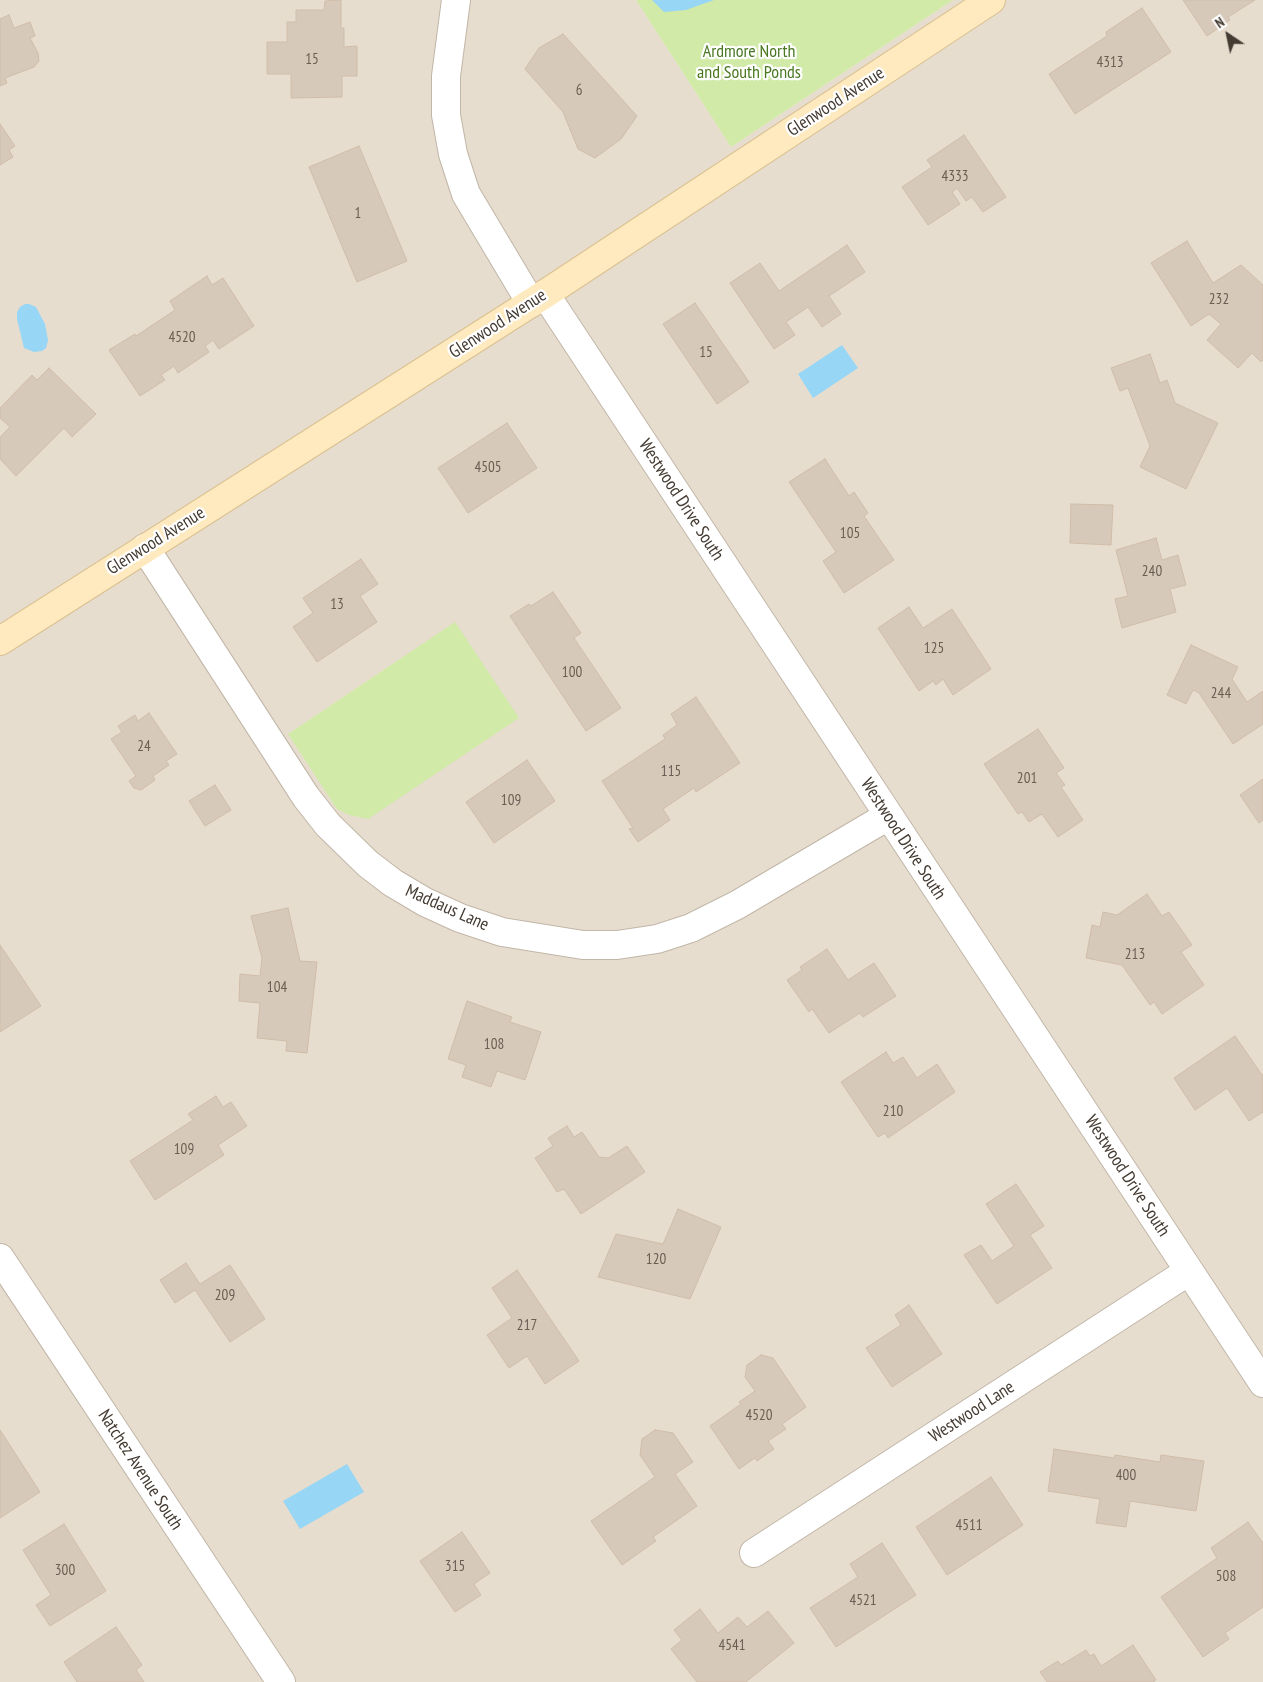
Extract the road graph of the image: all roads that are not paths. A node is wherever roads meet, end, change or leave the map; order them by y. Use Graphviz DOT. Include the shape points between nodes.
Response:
graph roads {
  1 [pos="456,0"];
  2 [pos="991,0"];
  3 [pos="538,298"];
  4 [pos="145,548"];
  5 [pos="0,641"];
  6 [pos="888,816"];
  7 [pos="0,1258"];
  8 [pos="1189,1271"];
  9 [pos="1263,1383"];
  10 [pos="754,1553"];
  11 [pos="280,1682"];
  1 -- 3 [label="street, Westwood Drive South" via="446,76 446,115 453,154 466,194"];
  2 -- 3 [label="street, Glenwood Avenue"];
  3 -- 4 [label="street, Glenwood Avenue"];
  3 -- 6 [label="street, Westwood Drive South"];
  4 -- 5 [label="street, Glenwood Avenue"];
  4 -- 6 [label="street, Maddaus Lane" via="306,796 328,824 368,864 393,883 460,918 502,932 583,945 617,945 657,939 692,928 737,905"];
  6 -- 8 [label="street, Westwood Drive South"];
  7 -- 11 [label="street, Natchez Avenue South"];
  8 -- 9 [label="street, Westwood Drive South"];
  8 -- 10 [label="street, Westwood Lane"];
}
